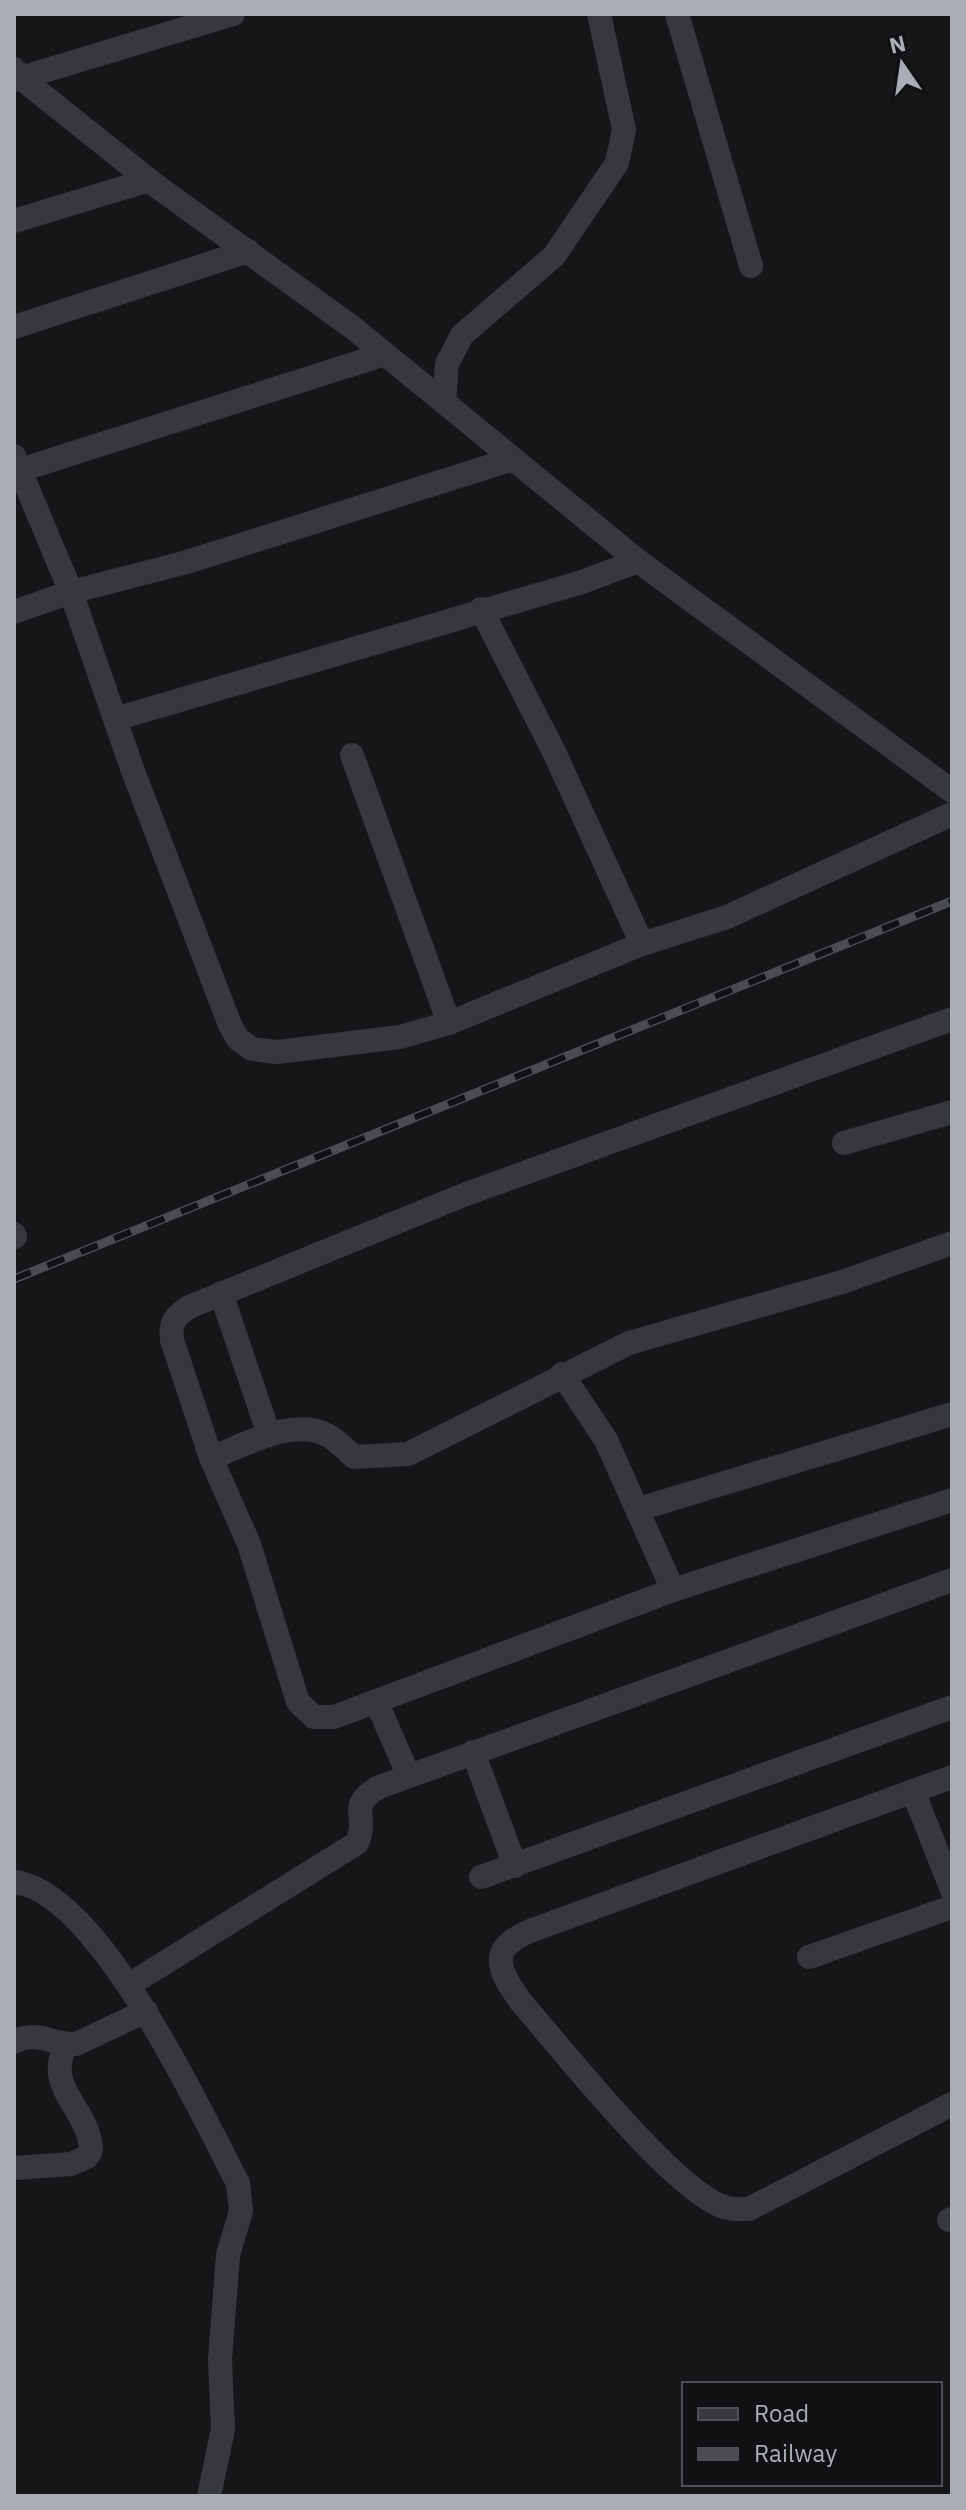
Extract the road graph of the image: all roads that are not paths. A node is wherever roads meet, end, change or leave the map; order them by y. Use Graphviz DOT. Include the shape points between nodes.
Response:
graph roads {
  1 [pos="233,14"];
  2 [pos="599,14"];
  3 [pos="677,14"];
  4 [pos="16,76"];
  5 [pos="149,180"];
  6 [pos="14,221"];
  7 [pos="248,251"];
  8 [pos="751,266"];
  9 [pos="14,327"];
  10 [pos="385,354"];
  11 [pos="444,402"];
  12 [pos="513,459"];
  13 [pos="16,466"];
  14 [pos="638,561"];
  15 [pos="71,592"];
  16 [pos="481,609"];
  17 [pos="14,612"];
  18 [pos="115,719"];
  19 [pos="352,755"];
  20 [pos="952,791"];
  21 [pos="952,814"];
  22 [pos="642,944"];
  23 [pos="952,1019"];
  24 [pos="449,1023"];
  25 [pos="952,1112"];
  26 [pos="844,1143"];
  27 [pos="952,1243"];
  28 [pos="221,1293"];
  29 [pos="562,1374"];
  30 [pos="952,1414"];
  31 [pos="269,1435"];
  32 [pos="211,1458"];
  33 [pos="952,1500"];
  34 [pos="639,1509"];
  35 [pos="952,1580"];
  36 [pos="673,1590"];
  37 [pos="376,1701"];
  38 [pos="952,1707"];
  39 [pos="473,1752"];
  40 [pos="408,1774"];
  41 [pos="952,1777"];
  42 [pos="913,1791"];
  43 [pos="515,1866"];
  44 [pos="481,1877"];
  45 [pos="14,1882"];
  46 [pos="952,1890"];
  47 [pos="952,1907"];
  48 [pos="809,1957"];
  49 [pos="129,1985"];
  50 [pos="146,2011"];
  51 [pos="14,2042"];
  52 [pos="66,2045"];
  53 [pos="952,2104"];
  54 [pos="14,2168"];
  55 [pos="209,2496"];
  1 -- 4 [label="street"];
  2 -- 11 [label="street" via="624,130 617,163 554,256 462,335 447,364"];
  3 -- 8 [label="street"];
  4 -- 5 [label="street"];
  5 -- 6 [label="street"];
  5 -- 7 [label="street"];
  7 -- 9 [label="street"];
  7 -- 10 [label="street"];
  10 -- 11 [label="street"];
  10 -- 13 [label="street" via="223,408"];
  11 -- 12 [label="street"];
  12 -- 14 [label="street"];
  12 -- 15 [label="street" via="187,562"];
  13 -- 15 [label="street"];
  14 -- 16 [label="street"];
  14 -- 20 [label="street"];
  15 -- 17 [label="street"];
  15 -- 18 [label="street"];
  16 -- 18 [label="street"];
  16 -- 22 [label="street"];
  18 -- 24 [label="street" via="238,1039 252,1049 277,1052 400,1037"];
  19 -- 24 [label="street"];
  21 -- 22 [label="street" via="727,917"];
  22 -- 24 [label="street"];
  23 -- 28 [label="street" via="466,1194"];
  25 -- 26 [label="street"];
  27 -- 29 [label="street" via="842,1282 629,1343"];
  28 -- 31 [label="street"];
  28 -- 32 [label="street" via="189,1307 171,1326"];
  29 -- 31 [label="street" via="408,1454 354,1457 315,1431"];
  29 -- 34 [label="street" via="606,1440"];
  30 -- 34 [label="street"];
  31 -- 32 [label="street"];
  32 -- 37 [label="street" via="249,1544 298,1702 314,1717 334,1717"];
  33 -- 36 [label="street"];
  34 -- 36 [label="street"];
  35 -- 39 [label="street"];
  36 -- 37 [label="street"];
  37 -- 40 [label="street"];
  38 -- 43 [label="street"];
  39 -- 40 [label="street"];
  39 -- 43 [label="street"];
  40 -- 49 [label="street" via="362,1798 362,1832 346,1852"];
  41 -- 42 [label="street"];
  42 -- 46 [label="street"];
  42 -- 53 [label="street" via="530,1931 510,1940 500,1964 521,2002 628,2124 692,2188 725,2208 749,2209"];
  43 -- 44 [label="street"];
  45 -- 49 [label="street" via="44,1890"];
  47 -- 48 [label="street"];
  49 -- 50 [label="street"];
  50 -- 52 [label="street"];
  50 -- 55 [label="street" via="242,2198 228,2255 220,2360 223,2429"];
  51 -- 52 [label="street" via="36,2036"];
  52 -- 54 [label="street" via="58,2060 59,2077 82,2119 91,2150 71,2164"];
}
